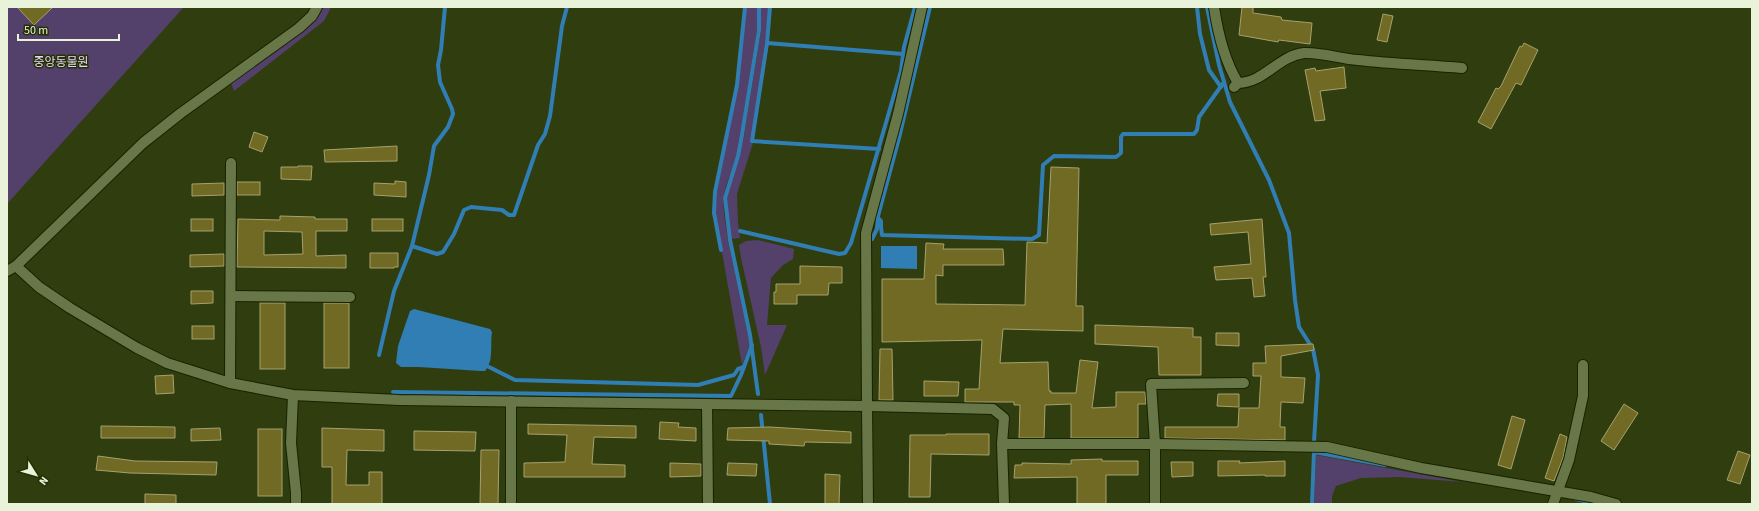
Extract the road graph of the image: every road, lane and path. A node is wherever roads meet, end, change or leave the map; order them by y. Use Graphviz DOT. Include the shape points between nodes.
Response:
graph roads {
  1 [pos="318,7"];
  2 [pos="922,7"];
  3 [pos="1214,7"];
  4 [pos="1462,68"];
  5 [pos="231,163"];
  6 [pos="16,266"];
  7 [pos="7,271"];
  8 [pos="230,296"];
  9 [pos="350,297"];
  10 [pos="1584,365"];
  11 [pos="230,383"];
  12 [pos="1244,383"];
  13 [pos="293,395"];
  14 [pos="511,401"];
  15 [pos="707,404"];
  16 [pos="867,406"];
  17 [pos="1002,444"];
  18 [pos="1155,444"];
  19 [pos="1558,490"];
  20 [pos="296,504"];
  21 [pos="511,504"];
  22 [pos="708,504"];
  23 [pos="868,504"];
  24 [pos="1004,504"];
  25 [pos="1155,504"];
  26 [pos="1553,504"];
  27 [pos="1616,504"];
  1 -- 6 [label="street" via="299,28 143,143"];
  2 -- 16 [label="street" via="898,114 866,232"];
  3 -- 4 [label="street" via="1224,54 1236,85 1259,78 1285,59 1303,53 1396,64"];
  5 -- 8 [label="street"];
  6 -- 7 [label="street"];
  6 -- 11 [label="street" via="38,287 137,348 167,362"];
  8 -- 9 [label="street"];
  8 -- 11 [label="street"];
  10 -- 19 [label="street" via="1584,396 1569,460"];
  11 -- 13 [label="street"];
  12 -- 18 [label="street" via="1150,384"];
  13 -- 14 [label="street" via="399,400"];
  13 -- 20 [label="street" via="291,443"];
  14 -- 15 [label="street"];
  14 -- 21 [label="street"];
  15 -- 16 [label="street"];
  15 -- 22 [label="street"];
  16 -- 17 [label="street" via="993,409 1004,418"];
  16 -- 23 [label="street"];
  17 -- 18 [label="street"];
  17 -- 24 [label="street"];
  18 -- 19 [label="street" via="1328,447 1420,468"];
  18 -- 25 [label="street"];
  19 -- 26 [label="street"];
  19 -- 27 [label="street"];
}
